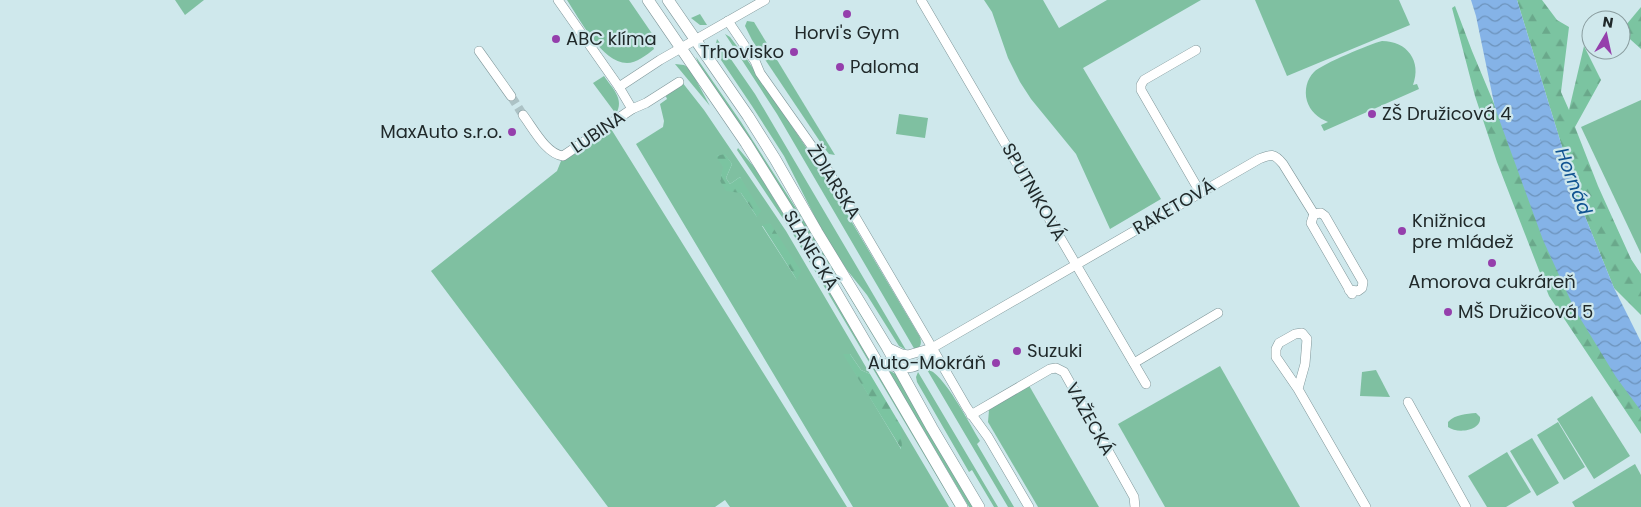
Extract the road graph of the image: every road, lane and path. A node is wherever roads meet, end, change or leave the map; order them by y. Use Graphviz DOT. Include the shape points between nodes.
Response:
graph roads {
  1 [pos="558,0"];
  2 [pos="648,0"];
  3 [pos="668,0"];
  4 [pos="765,0"];
  5 [pos="921,0"];
  6 [pos="728,21"];
  7 [pos="696,40"];
  8 [pos="682,48"];
  9 [pos="1196,50"];
  10 [pos="479,51"];
  11 [pos="679,82"];
  12 [pos="619,87"];
  13 [pos="510,96"];
  14 [pos="632,109"];
  15 [pos="523,114"];
  16 [pos="1200,192"];
  17 [pos="1314,214"];
  18 [pos="1076,264"];
  19 [pos="1218,313"];
  20 [pos="888,347"];
  21 [pos="932,348"];
  22 [pos="876,360"];
  23 [pos="1134,363"];
  24 [pos="920,364"];
  25 [pos="942,367"];
  26 [pos="899,368"];
  27 [pos="1146,384"];
  28 [pos="1298,388"];
  29 [pos="912,390"];
  30 [pos="1408,402"];
  31 [pos="971,415"];
  32 [pos="962,507"];
  33 [pos="979,507"];
  34 [pos="1029,507"];
  35 [pos="1135,507"];
  36 [pos="1366,507"];
  37 [pos="1466,507"];
  1 -- 12 [label="street, LUBINA"];
  2 -- 8 [label="main road, SLANECKÁ"];
  3 -- 7 [label="main road, SLANECKÁ"];
  4 -- 6 [label="street, LUBINA"];
  5 -- 18 [label="street, SPUTNIKOVÁ"];
  6 -- 7 [label="street, LUBINA"];
  6 -- 21 [label="street, ŽDIARSKA" via="823,162"];
  7 -- 8 [label="street, LUBINA"];
  7 -- 20 [label="main road, SLANECKÁ" via="775,159"];
  8 -- 12 [label="street, LUBINA"];
  8 -- 22 [label="main road, SLANECKÁ" via="751,151"];
  9 -- 16 [label="street" via="1144,80 1141,90"];
  10 -- 13 [label="street"];
  11 -- 14 [label="street, LUBINA" via="646,104"];
  12 -- 14 [label="street, LUBINA"];
  14 -- 15 [label="street, LUBINA" via="563,156 548,149"];
  16 -- 17 [label="street, RAKETOVÁ" via="1269,154 1283,164"];
  16 -- 18 [label="street, RAKETOVÁ"];
  17 -- 17 [label="street, RAKETOVÁ" via="1325,216 1363,282 1358,291 1352,293 1311,223"];
  18 -- 21 [label="street, RAKETOVÁ"];
  18 -- 23 [label="street, SPUTNIKOVÁ"];
  19 -- 23 [label="street"];
  20 -- 21 [label="street, RAKETOVÁ" via="908,355"];
  20 -- 26 [label="main road, SLANECKÁ"];
  21 -- 24 [label="street, RAKETOVÁ"];
  21 -- 25 [label="street"];
  22 -- 26 [label="street"];
  22 -- 32 [label="main road, SLANECKÁ"];
  23 -- 27 [label="street, SPUTNIKOVÁ"];
  24 -- 25 [label="street" via="932,362"];
  24 -- 26 [label="street"];
  24 -- 29 [label="street, RAKETOVÁ" via="912,374"];
  25 -- 31 [label="street"];
  26 -- 29 [label="main road, SLANECKÁ"];
  28 -- 28 [label="street" via="1307,339 1302,334 1295,334 1279,343 1276,349 1276,357"];
  28 -- 36 [label="street"];
  29 -- 33 [label="main road, SLANECKÁ"];
  30 -- 37 [label="street"];
  31 -- 34 [label="street" via="988,437"];
  31 -- 35 [label="street, VAŽECKÁ" via="1050,369 1060,369 1134,497"];
}
